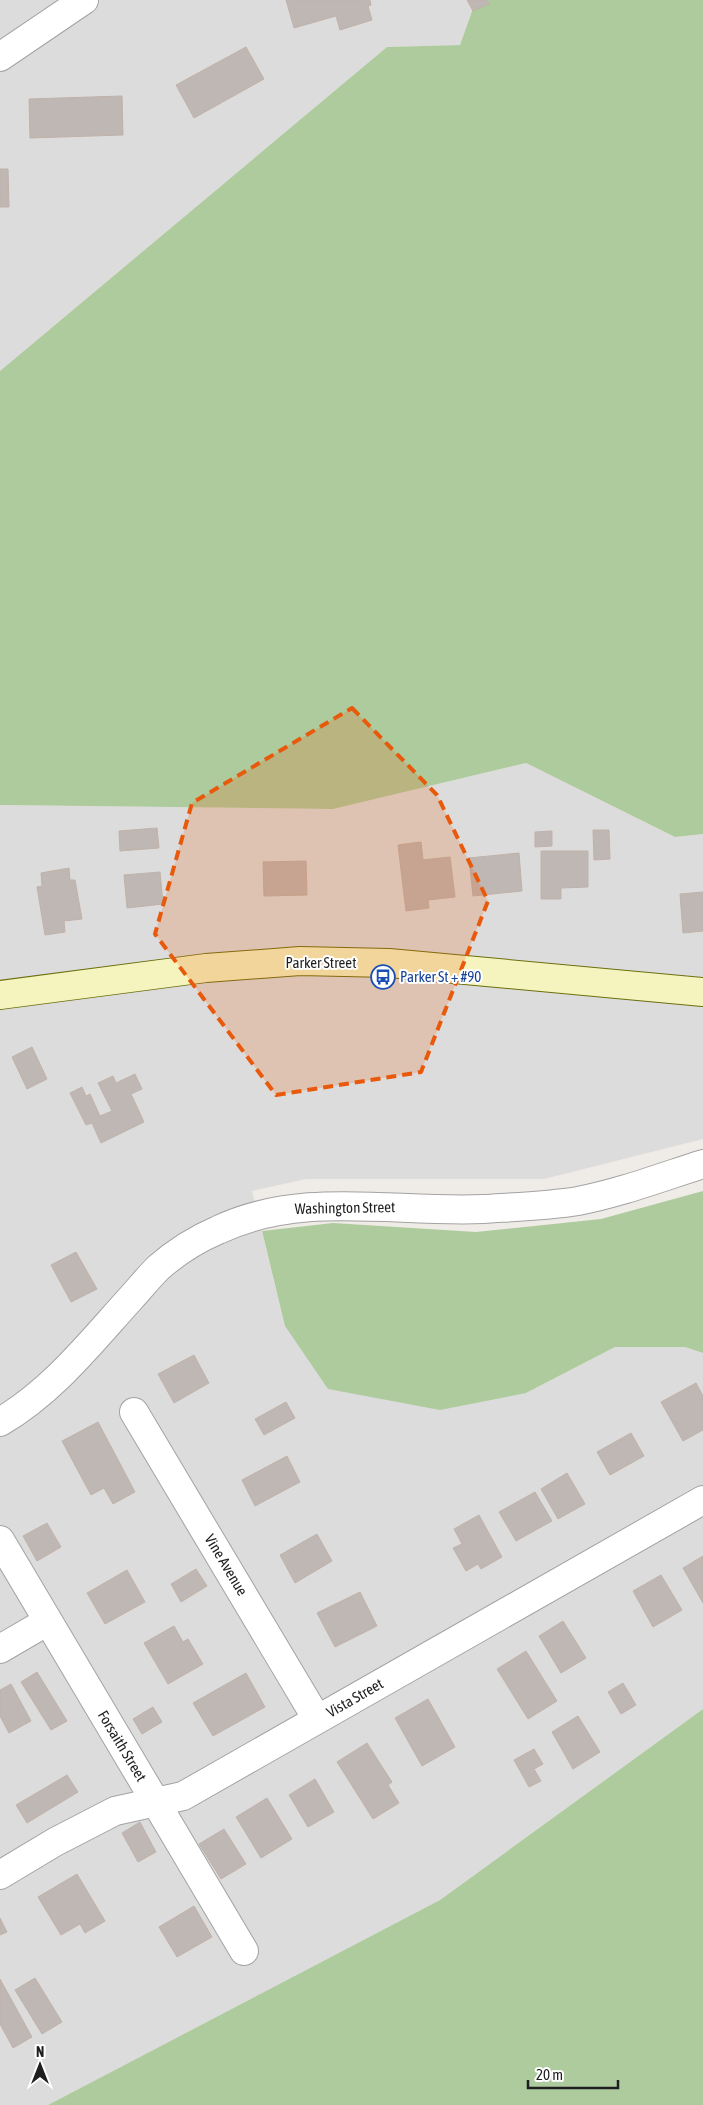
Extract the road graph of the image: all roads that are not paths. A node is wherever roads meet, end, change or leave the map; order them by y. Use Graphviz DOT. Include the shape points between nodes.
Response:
graph roads {
  1 [pos="84,0"];
  2 [pos="0,57"];
  3 [pos="703,992"];
  4 [pos="0,995"];
  5 [pos="703,1164"];
  6 [pos="134,1412"];
  7 [pos="0,1422"];
  8 [pos="703,1500"];
  9 [pos="0,1540"];
  10 [pos="48,1621"];
  11 [pos="0,1649"];
  12 [pos="317,1719"];
  13 [pos="156,1802"];
  14 [pos="0,1875"];
  15 [pos="244,1951"];
  1 -- 2 [label="street"];
  3 -- 4 [label="street, Parker Street" via="389,963 300,961 206,968"];
  5 -- 7 [label="street, Washington Street" via="579,1200 538,1205 480,1209 324,1205 258,1214 218,1230 158,1268 66,1371 36,1398"];
  6 -- 12 [label="street, Vine Avenue"];
  8 -- 12 [label="street, Vista Street"];
  9 -- 10 [label="street, Forsaith Street"];
  10 -- 11 [label="street"];
  10 -- 13 [label="street, Forsaith Street"];
  12 -- 13 [label="street, Vista Street" via="183,1796"];
  13 -- 14 [label="street, Vista Street" via="115,1811"];
  13 -- 15 [label="street, Forsaith Street"];
}
